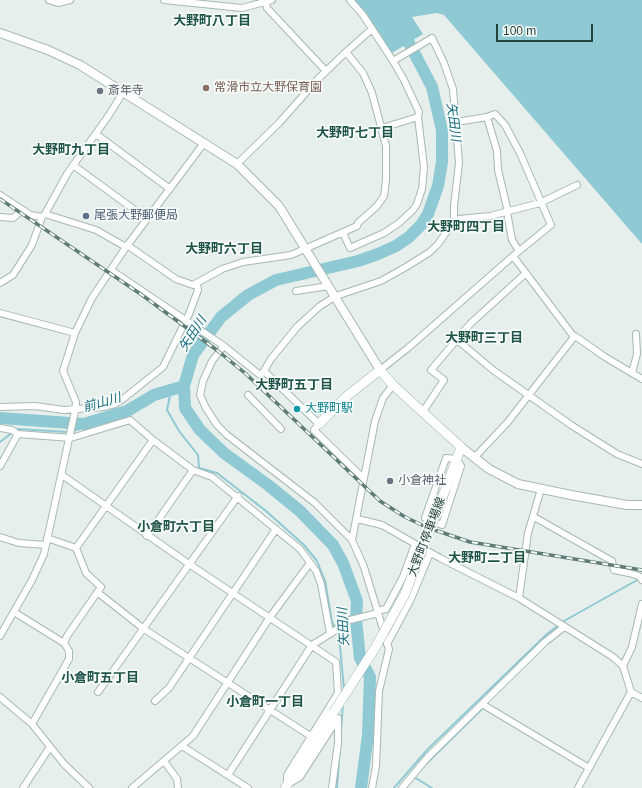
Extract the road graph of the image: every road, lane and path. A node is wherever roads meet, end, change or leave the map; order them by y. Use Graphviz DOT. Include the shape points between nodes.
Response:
graph roads {
  1 [pos="49,0"];
  2 [pos="70,0"];
  3 [pos="164,0"];
  4 [pos="350,0"];
  5 [pos="269,1"];
  6 [pos="372,30"];
  7 [pos="0,33"];
  8 [pos="346,52"];
  9 [pos="394,60"];
  10 [pos="326,71"];
  11 [pos="124,91"];
  12 [pos="418,117"];
  13 [pos="487,117"];
  14 [pos="456,122"];
  15 [pos="382,128"];
  16 [pos="96,134"];
  17 [pos="204,143"];
  18 [pos="237,164"];
  19 [pos="73,165"];
  20 [pos="577,185"];
  21 [pos="170,188"];
  22 [pos="0,195"];
  23 [pos="540,203"];
  24 [pos="23,210"];
  25 [pos="507,212"];
  26 [pos="44,216"];
  27 [pos="0,217"];
  28 [pos="147,219"];
  29 [pos="454,221"];
  30 [pos="343,233"];
  31 [pos="126,246"];
  32 [pos="307,251"];
  33 [pos="519,251"];
  34 [pos="513,256"];
  35 [pos="111,270"];
  36 [pos="526,273"];
  37 [pos="0,283"];
  38 [pos="197,284"];
  39 [pos="327,284"];
  40 [pos="296,291"];
  41 [pos="336,296"];
  42 [pos="0,313"];
  43 [pos="187,320"];
  44 [pos="75,333"];
  45 [pos="636,334"];
  46 [pos="574,337"];
  47 [pos="456,339"];
  48 [pos="224,346"];
  49 [pos="380,370"];
  50 [pos="264,371"];
  51 [pos="632,373"];
  52 [pos="642,379"];
  53 [pos="393,385"];
  54 [pos="248,395"];
  55 [pos="529,396"];
  56 [pos="0,407"];
  57 [pos="76,410"];
  58 [pos="422,413"];
  59 [pos="319,424"];
  60 [pos="0,428"];
  61 [pos="281,429"];
  62 [pos="18,434"];
  63 [pos="71,436"];
  64 [pos="153,440"];
  65 [pos="461,447"];
  66 [pos="474,458"];
  67 [pos="457,459"];
  68 [pos="642,464"];
  69 [pos="0,466"];
  70 [pos="193,470"];
  71 [pos="62,475"];
  72 [pos="363,478"];
  73 [pos="541,489"];
  74 [pos="238,496"];
  75 [pos="642,505"];
  76 [pos="106,506"];
  77 [pos="534,516"];
  78 [pos="357,518"];
  79 [pos="276,528"];
  80 [pos="147,536"];
  81 [pos="0,537"];
  82 [pos="47,538"];
  83 [pos="352,540"];
  84 [pos="415,544"];
  85 [pos="46,545"];
  86 [pos="76,548"];
  87 [pos="430,553"];
  88 [pos="310,562"];
  89 [pos="189,564"];
  90 [pos="641,578"];
  91 [pos="97,592"];
  92 [pos="234,593"];
  93 [pos="519,598"];
  94 [pos="642,604"];
  95 [pos="14,612"];
  96 [pos="376,613"];
  97 [pos="270,617"];
  98 [pos="561,625"];
  99 [pos="144,628"];
  100 [pos="330,633"];
  101 [pos="0,636"];
  102 [pos="64,643"];
  103 [pos="387,644"];
  104 [pos="312,645"];
  105 [pos="190,657"];
  106 [pos="622,666"];
  107 [pos="228,683"];
  108 [pos="98,692"];
  109 [pos="631,692"];
  110 [pos="0,697"];
  111 [pos="642,698"];
  112 [pos="155,701"];
  113 [pos="482,704"];
  114 [pos="270,711"];
  115 [pos="32,724"];
  116 [pos="312,737"];
  117 [pos="182,746"];
  118 [pos="50,747"];
  119 [pos="164,761"];
  120 [pos="589,768"];
  121 [pos="228,775"];
  122 [pos="286,786"];
  123 [pos="23,788"];
  124 [pos="89,788"];
  125 [pos="132,788"];
  126 [pos="178,788"];
  127 [pos="248,788"];
  128 [pos="332,788"];
  129 [pos="372,788"];
  130 [pos="402,788"];
  131 [pos="578,788"];
  1 -- 2 [label="street" via="58,3"];
  3 -- 5 [label="street" via="242,8"];
  4 -- 6 [label="street"];
  5 -- 10 [label="street" via="267,8"];
  6 -- 8 [label="street"];
  6 -- 9 [label="street"];
  7 -- 11 [label="street" via="70,60"];
  8 -- 10 [label="street"];
  8 -- 15 [label="street" via="363,73"];
  9 -- 12 [label="street" via="419,112"];
  9 -- 14 [label="street" via="432,38 444,63 452,89"];
  10 -- 18 [label="street" via="280,123"];
  11 -- 16 [label="street"];
  11 -- 17 [label="street"];
  12 -- 15 [label="street"];
  12 -- 30 [label="street" via="424,167 422,189 413,210 393,228 350,248"];
  13 -- 14 [label="street"];
  13 -- 23 [label="street" via="495,114 505,125 521,154"];
  13 -- 25 [label="street"];
  14 -- 29 [label="street" via="459,163"];
  15 -- 30 [label="street" via="387,167 384,196 357,226"];
  16 -- 19 [label="street"];
  16 -- 21 [label="street"];
  17 -- 18 [label="street"];
  17 -- 21 [label="street"];
  18 -- 32 [label="street" via="280,206"];
  19 -- 26 [label="street"];
  19 -- 28 [label="street"];
  20 -- 23 [label="street"];
  21 -- 28 [label="street"];
  22 -- 24 [label="street"];
  23 -- 25 [label="street"];
  23 -- 33 [label="street" via="551,226"];
  24 -- 26 [label="street" via="30,215"];
  24 -- 27 [label="street" via="13,218"];
  25 -- 29 [label="street"];
  25 -- 33 [label="street" via="512,240"];
  26 -- 31 [label="street" via="96,230"];
  26 -- 37 [label="street" via="32,245 13,275"];
  28 -- 31 [label="street"];
  29 -- 41 [label="street" via="430,252 381,281"];
  30 -- 32 [label="street"];
  31 -- 35 [label="street"];
  31 -- 38 [label="street" via="176,279 188,284"];
  32 -- 38 [label="street" via="243,262 222,269"];
  32 -- 39 [label="street"];
  33 -- 34 [label="street"];
  34 -- 36 [label="street"];
  34 -- 49 [label="street"];
  35 -- 43 [label="street"];
  35 -- 44 [label="street" via="92,298"];
  36 -- 46 [label="street"];
  36 -- 47 [label="street"];
  38 -- 43 [label="street" via="198,290"];
  39 -- 40 [label="street"];
  39 -- 41 [label="street"];
  41 -- 49 [label="street"];
  41 -- 50 [label="street" via="320,306 297,327 271,358"];
  42 -- 44 [label="street"];
  43 -- 48 [label="street"];
  43 -- 57 [label="street" via="158,372 115,404"];
  44 -- 57 [label="street" via="64,371 76,402"];
  45 -- 51 [label="street" via="637,354"];
  46 -- 51 [label="street"];
  46 -- 55 [label="street"];
  47 -- 55 [label="street"];
  47 -- 58 [label="street" via="432,370 444,380"];
  48 -- 50 [label="street" via="260,375"];
  48 -- 83 [label="street" via="208,369 200,395 217,425 315,503"];
  49 -- 53 [label="main road"];
  49 -- 59 [label="main road" via="347,396"];
  50 -- 59 [label="street"];
  51 -- 52 [label="street"];
  53 -- 58 [label="main road"];
  53 -- 72 [label="street" via="383,398 375,421"];
  54 -- 61 [label="street"];
  55 -- 66 [label="street"];
  55 -- 68 [label="street" via="617,454"];
  56 -- 57 [label="street" via="35,406"];
  57 -- 63 [label="street"];
  58 -- 65 [label="main road"];
  59 -- 72 [label="street" via="314,430"];
  60 -- 62 [label="street"];
  62 -- 63 [label="street"];
  62 -- 69 [label="street"];
  63 -- 64 [label="street" via="130,420"];
  63 -- 71 [label="street"];
  64 -- 70 [label="street"];
  64 -- 76 [label="street"];
  65 -- 66 [label="street"];
  65 -- 67 [label="main road, 大野町停車場線"];
  66 -- 73 [label="street" via="508,480"];
  67 -- 67 [label="street" via="461,466 442,525 425,518 446,458"];
  67 -- 122 [label="main road, 大野町停車場線, bridge" via="404,594 375,648"];
  70 -- 74 [label="street" via="212,476"];
  70 -- 80 [label="street"];
  71 -- 76 [label="street"];
  71 -- 82 [label="street"];
  72 -- 78 [label="street"];
  73 -- 75 [label="street" via="627,505"];
  73 -- 77 [label="street"];
  74 -- 79 [label="street"];
  74 -- 89 [label="street"];
  76 -- 80 [label="street"];
  76 -- 86 [label="street"];
  77 -- 90 [label="street" via="612,561 614,570"];
  77 -- 93 [label="street" via="528,533"];
  78 -- 83 [label="street"];
  78 -- 84 [label="street" via="382,525"];
  79 -- 88 [label="street" via="300,549"];
  79 -- 92 [label="street"];
  80 -- 89 [label="street"];
  81 -- 85 [label="street" via="19,543"];
  82 -- 85 [label="street"];
  82 -- 86 [label="street"];
  83 -- 96 [label="street" via="364,567"];
  84 -- 87 [label="street"];
  84 -- 96 [label="street" via="403,578 386,609"];
  85 -- 95 [label="street" via="42,562"];
  86 -- 91 [label="street" via="86,573 101,587"];
  87 -- 93 [label="street"];
  87 -- 103 [label="street" via="411,599"];
  88 -- 97 [label="street"];
  88 -- 100 [label="street" via="321,584"];
  89 -- 92 [label="street"];
  89 -- 99 [label="street"];
  91 -- 99 [label="street"];
  91 -- 102 [label="street"];
  92 -- 97 [label="street"];
  92 -- 105 [label="street"];
  93 -- 98 [label="street"];
  94 -- 106 [label="street" via="632,648"];
  95 -- 101 [label="street"];
  95 -- 102 [label="street"];
  96 -- 100 [label="street" via="352,618"];
  96 -- 103 [label="street"];
  97 -- 104 [label="street"];
  97 -- 107 [label="street"];
  98 -- 106 [label="street" via="613,657"];
  98 -- 113 [label="street"];
  99 -- 105 [label="street"];
  99 -- 108 [label="street"];
  100 -- 104 [label="street"];
  102 -- 115 [label="street" via="69,651 69,660"];
  103 -- 129 [label="street" via="379,691 376,766"];
  104 -- 114 [label="street"];
  104 -- 116 [label="street" via="336,662 338,693"];
  105 -- 107 [label="street"];
  105 -- 112 [label="street" via="169,688"];
  106 -- 109 [label="street"];
  107 -- 114 [label="street"];
  107 -- 117 [label="street" via="193,736"];
  109 -- 111 [label="street"];
  109 -- 120 [label="street"];
  110 -- 115 [label="street"];
  113 -- 120 [label="street"];
  113 -- 130 [label="street" via="428,756"];
  114 -- 116 [label="street"];
  114 -- 121 [label="street"];
  115 -- 118 [label="street"];
  116 -- 122 [label="street" via="287,775"];
  117 -- 119 [label="street"];
  117 -- 121 [label="street"];
  118 -- 123 [label="street"];
  118 -- 124 [label="street"];
  119 -- 125 [label="street"];
  119 -- 126 [label="street" via="177,779"];
  120 -- 131 [label="street"];
  121 -- 127 [label="street"];
  122 -- 128 [label="street" via="300,777 338,718 338,743"];
}
